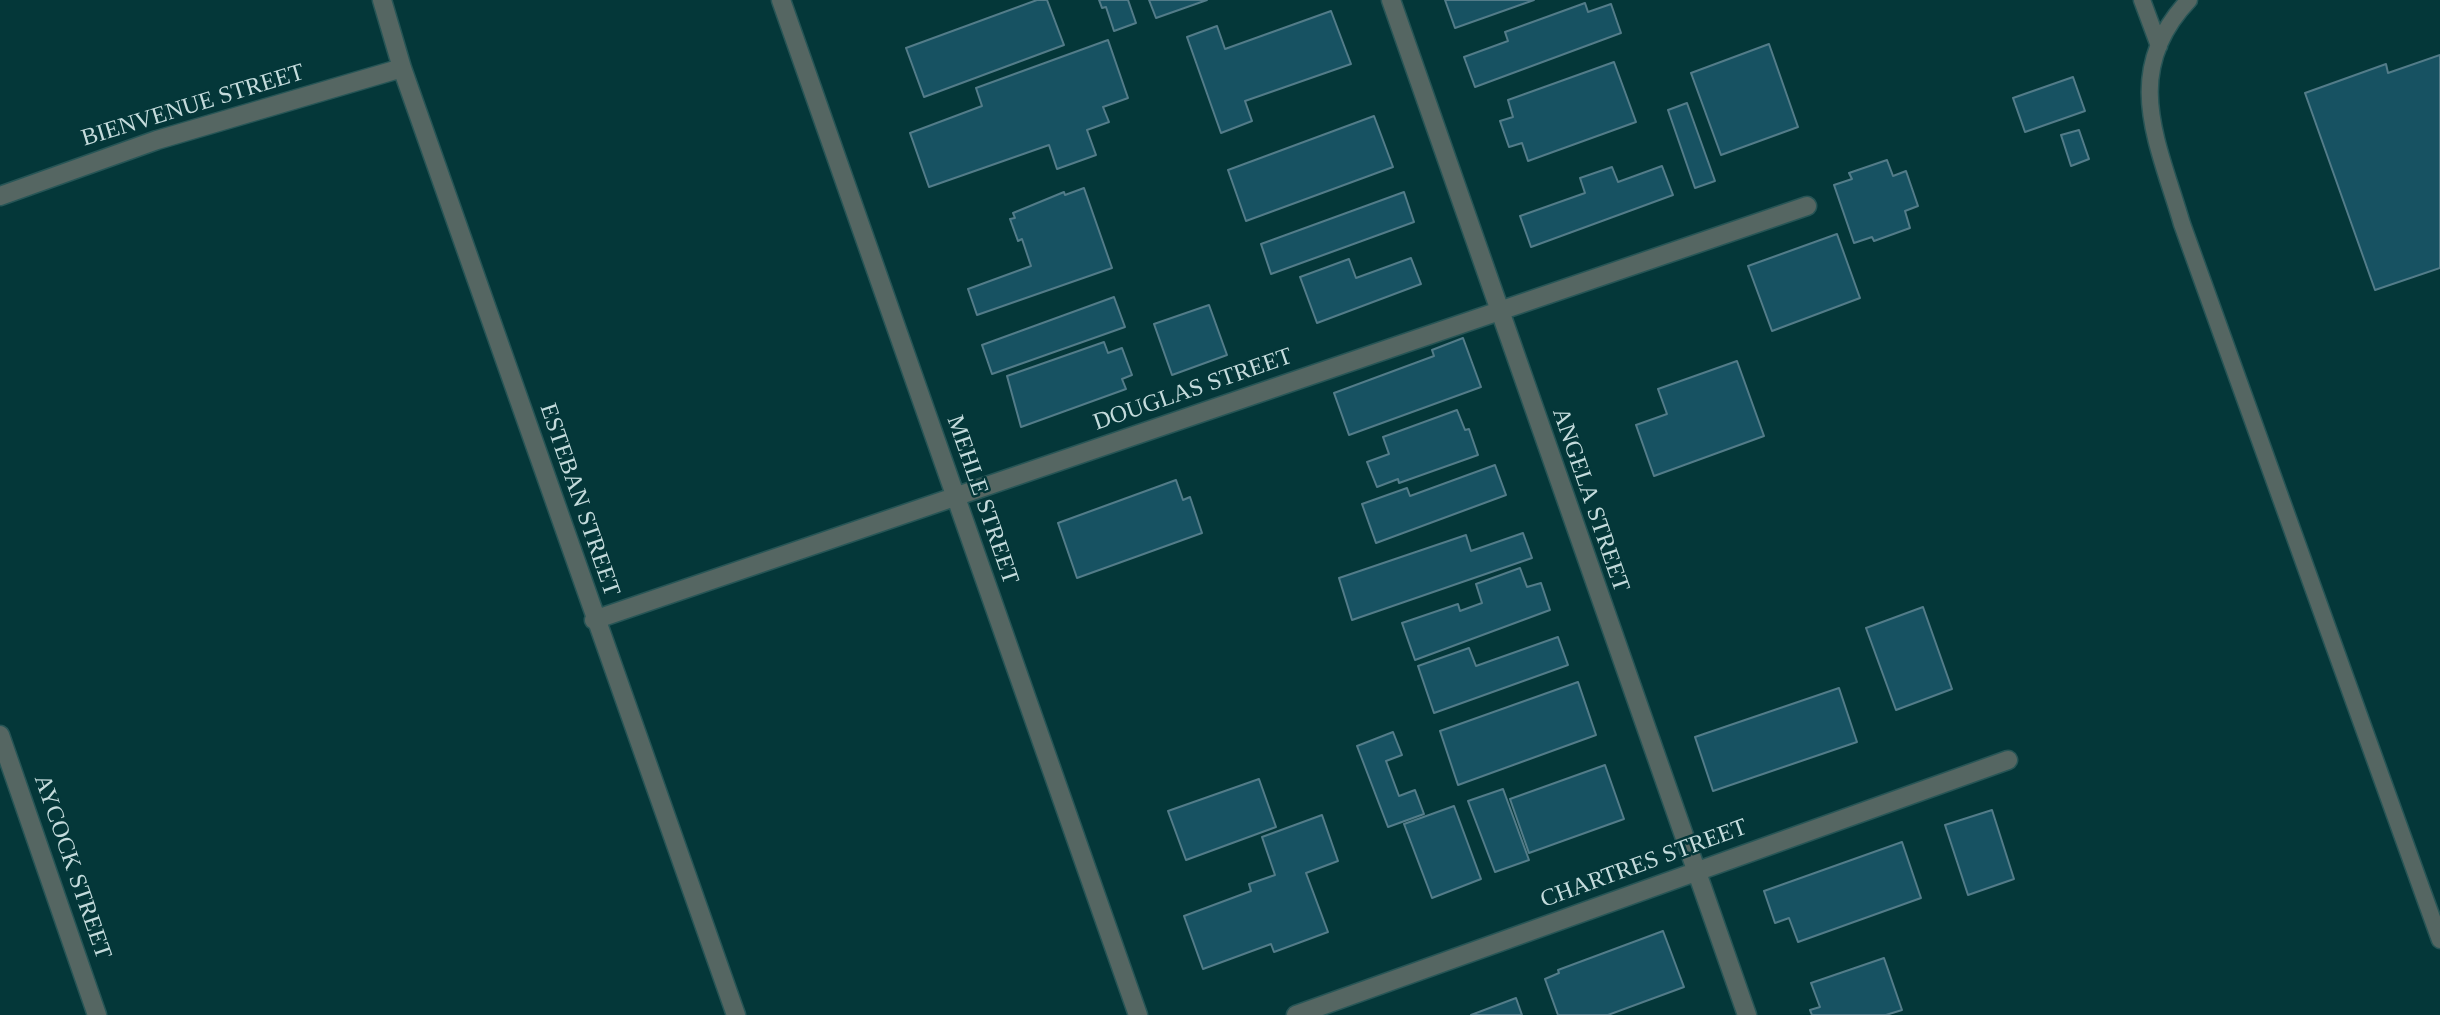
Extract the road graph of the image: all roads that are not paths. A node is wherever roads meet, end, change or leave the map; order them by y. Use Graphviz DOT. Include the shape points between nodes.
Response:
graph roads {
  1 [pos="382,0"];
  2 [pos="781,0"];
  3 [pos="1391,0"];
  4 [pos="2142,0"];
  5 [pos="2189,0"];
  6 [pos="2159,46"];
  7 [pos="402,68"];
  8 [pos="0,196"];
  9 [pos="1807,206"];
  10 [pos="1498,312"];
  11 [pos="955,497"];
  12 [pos="594,620"];
  13 [pos="0,735"];
  14 [pos="2008,760"];
  15 [pos="1695,872"];
  16 [pos="2440,940"];
  17 [pos="97,1015"];
  18 [pos="736,1015"];
  19 [pos="1138,1015"];
  20 [pos="1296,1015"];
  21 [pos="1747,1015"];
  1 -- 7 [label="street, ESTEBAN STREET"];
  2 -- 11 [label="street, MEHLE STREET"];
  3 -- 10 [label="street, ANGELA STREET"];
  4 -- 6 [label="lane"];
  5 -- 6 [label="lane" via="2171,19"];
  6 -- 16 [label="lane" via="2150,64 2149,109 2182,224"];
  7 -- 8 [label="street, BIENVENUE STREET" via="157,140"];
  7 -- 12 [label="street, ESTEBAN STREET"];
  9 -- 10 [label="street, DOUGLAS STREET"];
  10 -- 11 [label="street, DOUGLAS STREET"];
  10 -- 15 [label="street, ANGELA STREET"];
  11 -- 12 [label="street, DOUGLAS STREET"];
  11 -- 19 [label="street, MEHLE STREET"];
  12 -- 18 [label="street, ESTEBAN STREET"];
  13 -- 17 [label="street, AYCOCK STREET"];
  14 -- 15 [label="street, CHARTRES STREET"];
  15 -- 20 [label="street, CHARTRES STREET"];
  15 -- 21 [label="street, ANGELA STREET"];
}
